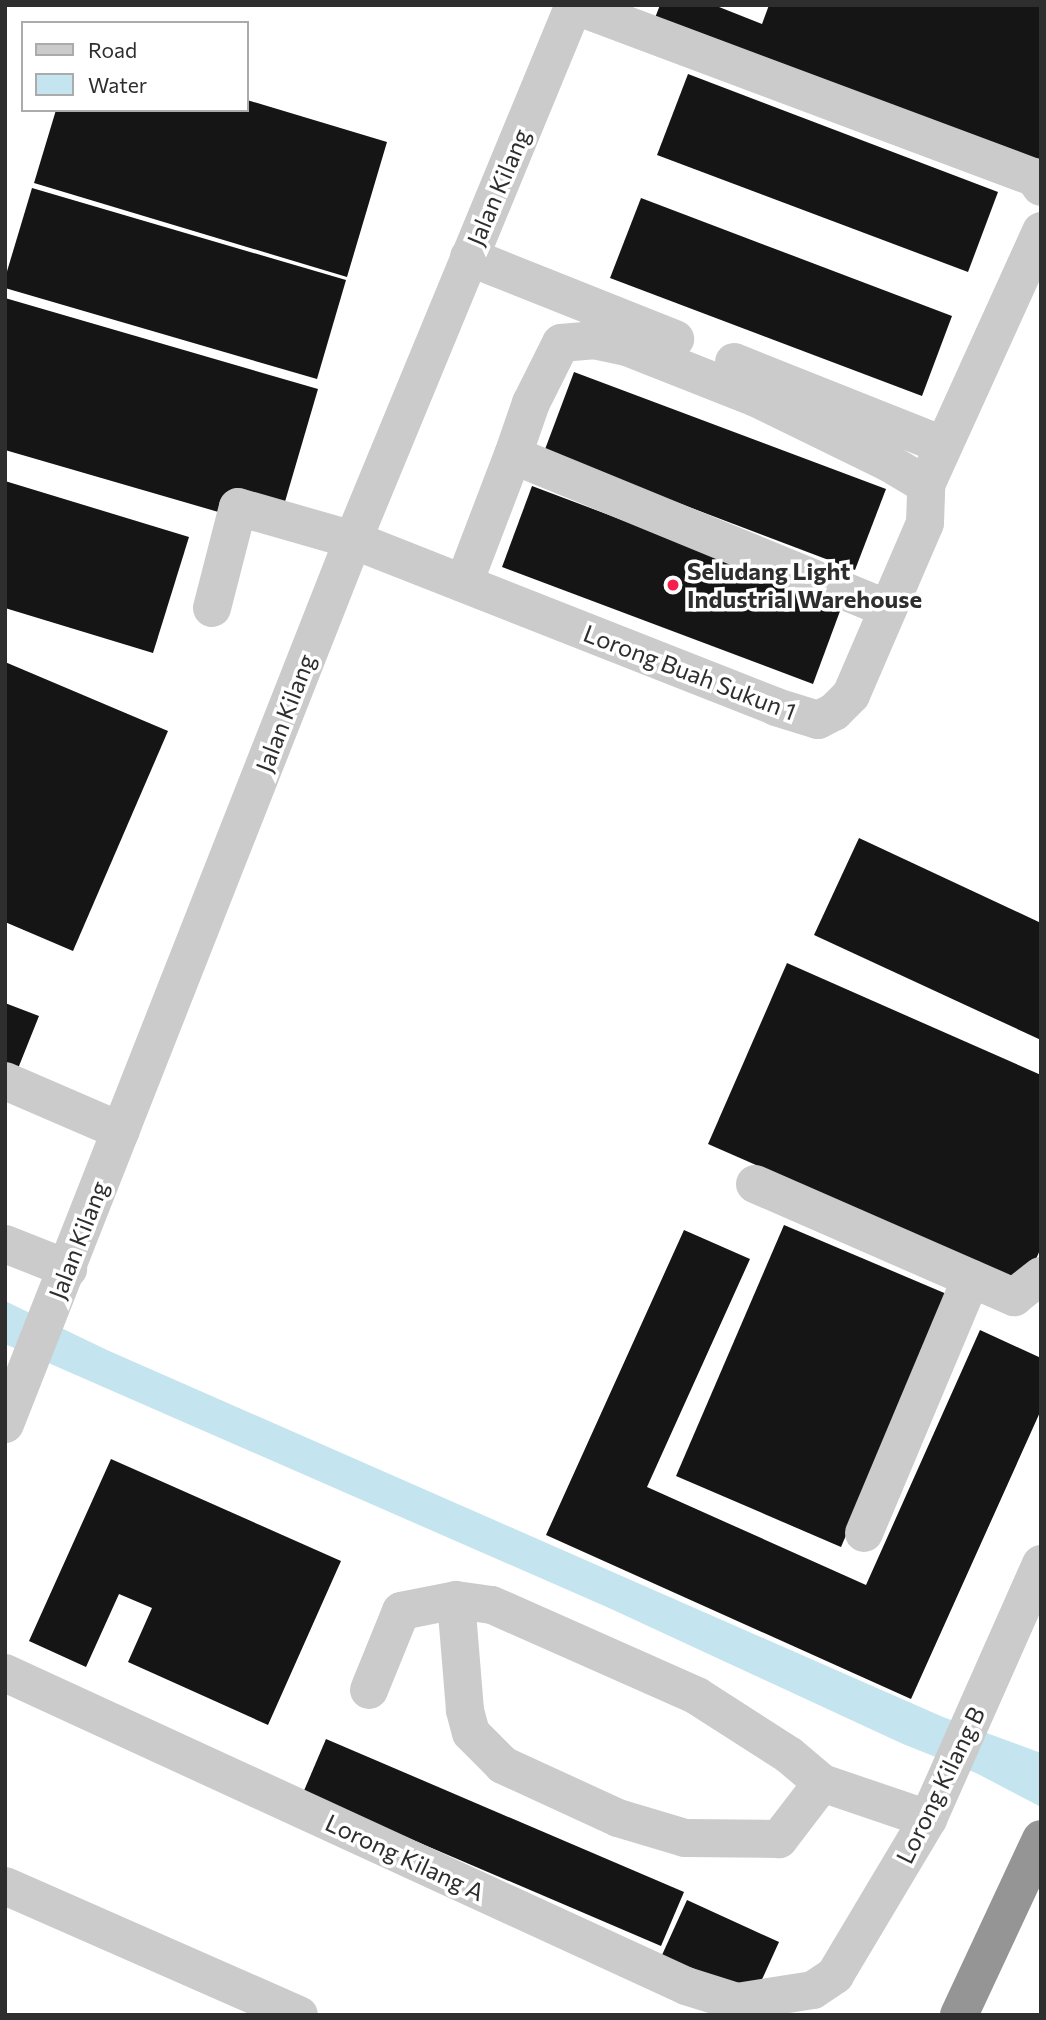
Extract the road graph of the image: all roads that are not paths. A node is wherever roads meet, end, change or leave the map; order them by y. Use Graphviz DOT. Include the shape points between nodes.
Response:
graph roads {
  1 [pos="574,5"];
  2 [pos="1041,187"];
  3 [pos="1041,231"];
  4 [pos="469,257"];
  5 [pos="943,445"];
  6 [pos="513,455"];
  7 [pos="926,485"];
  8 [pos="353,540"];
  9 [pos="464,583"];
  10 [pos="212,608"];
  11 [pos="888,609"];
  12 [pos="5,1081"];
  13 [pos="121,1131"];
  14 [pos="755,1184"];
  15 [pos="5,1244"];
  16 [pos="68,1269"];
  17 [pos="1041,1276"];
  18 [pos="971,1279"];
  19 [pos="5,1424"];
  20 [pos="864,1533"];
  21 [pos="1041,1564"];
  22 [pos="456,1600"];
  23 [pos="5,1674"];
  24 [pos="369,1690"];
  25 [pos="822,1783"];
  26 [pos="929,1819"];
  27 [pos="1041,1839"];
  28 [pos="5,1886"];
  29 [pos="813,1990"];
  30 [pos="679,2001"];
  31 [pos="299,2015"];
  32 [pos="959,2015"];
  1 -- 2 [label="street" via="1034,177"];
  1 -- 4 [label="street, Jalan Kilang"];
  3 -- 5 [label="street"];
  4 -- 5 [label="street"];
  4 -- 8 [label="street, Jalan Kilang"];
  5 -- 7 [label="street"];
  6 -- 7 [label="street" via="531,403 561,342 593,340 627,347 756,398"];
  6 -- 9 [label="street"];
  6 -- 11 [label="street"];
  7 -- 11 [label="street, Lorong Buah Sukun 1" via="925,523"];
  8 -- 9 [label="street, Lorong Buah Sukun 1"];
  8 -- 10 [label="street, Lorong Buah Sukun 1" via="238,507"];
  8 -- 13 [label="street, Jalan Kilang"];
  9 -- 11 [label="street, Lorong Buah Sukun 1" via="818,720 851,695"];
  12 -- 13 [label="street"];
  13 -- 16 [label="street, Jalan Kilang"];
  14 -- 18 [label="street"];
  15 -- 16 [label="street"];
  16 -- 19 [label="street, Jalan Kilang"];
  17 -- 18 [label="street" via="1014,1297"];
  18 -- 20 [label="street"];
  21 -- 26 [label="street, Lorong Kilang B"];
  22 -- 24 [label="street" via="401,1611"];
  22 -- 25 [label="street" via="492,1605 697,1696 789,1755"];
  22 -- 25 [label="street" via="471,1733 503,1765 618,1818 685,1839 779,1839"];
  23 -- 30 [label="street, Lorong Kilang A"];
  25 -- 26 [label="street"];
  26 -- 29 [label="street, Lorong Kilang B" via="835,1975"];
  27 -- 32 [label="highway"];
  28 -- 31 [label="street"];
  29 -- 30 [label="street, Lorong Kilang A" via="737,2002"];
}
